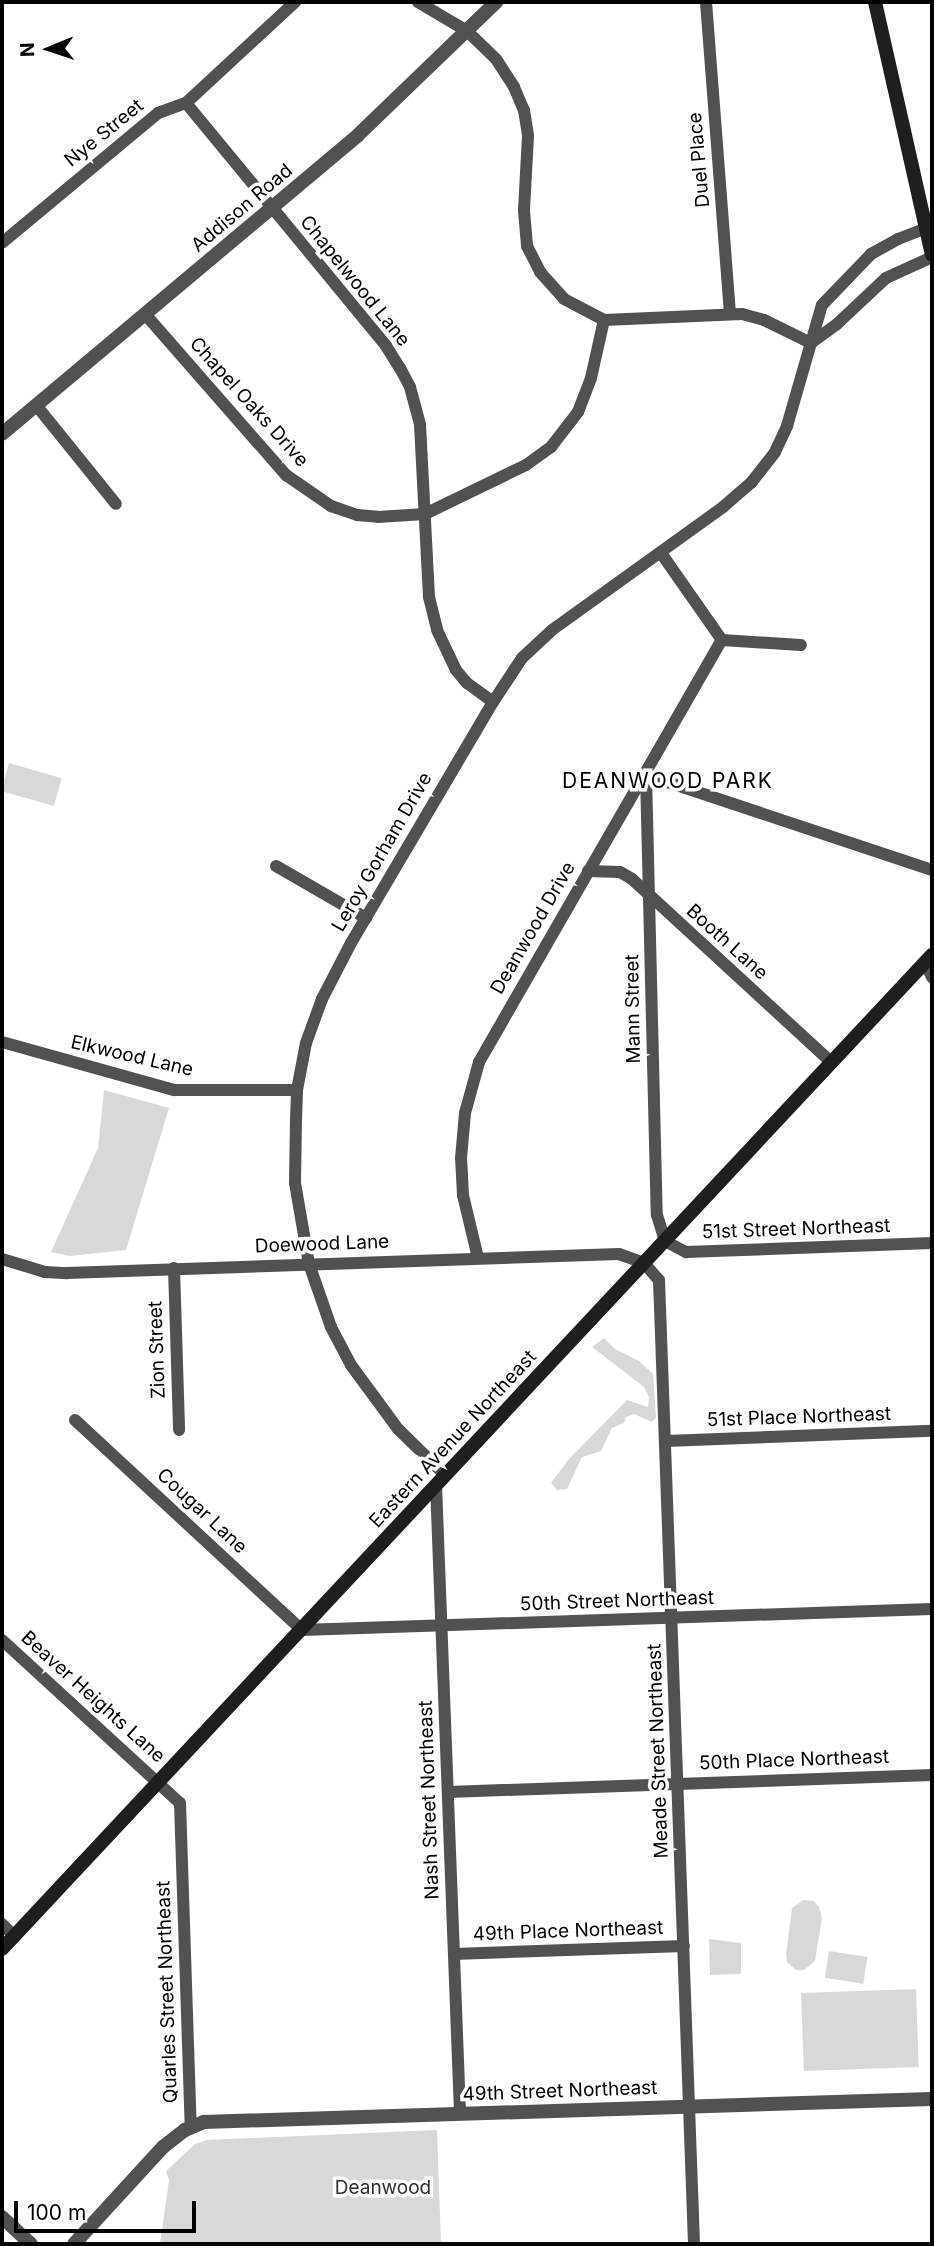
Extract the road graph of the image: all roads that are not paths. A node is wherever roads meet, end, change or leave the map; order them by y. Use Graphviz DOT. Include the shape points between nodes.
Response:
graph roads {
  1 [pos="295,2"];
  2 [pos="418,2"];
  3 [pos="496,2"];
  4 [pos="706,2"];
  5 [pos="874,2"];
  6 [pos="467,31"];
  7 [pos="186,103"];
  8 [pos="272,209"];
  9 [pos="926,228"];
  10 [pos="2,243"];
  11 [pos="932,256"];
  12 [pos="145,314"];
  13 [pos="730,314"];
  14 [pos="604,320"];
  15 [pos="811,343"];
  16 [pos="36,405"];
  17 [pos="2,433"];
  18 [pos="116,505"];
  19 [pos="425,514"];
  20 [pos="662,553"];
  21 [pos="722,640"];
  22 [pos="801,645"];
  23 [pos="493,702"];
  24 [pos="646,775"];
  25 [pos="276,866"];
  26 [pos="932,870"];
  27 [pos="588,871"];
  28 [pos="649,898"];
  29 [pos="366,918"];
  30 [pos="929,958"];
  31 [pos="932,977"];
  32 [pos="2,1042"];
  33 [pos="831,1062"];
  34 [pos="297,1090"];
  35 [pos="665,1241"];
  36 [pos="932,1243"];
  37 [pos="478,1258"];
  38 [pos="2,1259"];
  39 [pos="644,1263"];
  40 [pos="309,1264"];
  41 [pos="174,1268"];
  42 [pos="75,1420"];
  43 [pos="179,1430"];
  44 [pos="932,1431"];
  45 [pos="666,1441"];
  46 [pos="441,1480"];
  47 [pos="932,1609"];
  48 [pos="672,1618"];
  49 [pos="441,1626"];
  50 [pos="302,1630"];
  51 [pos="2,1640"];
  52 [pos="932,1775"];
  53 [pos="158,1782"];
  54 [pos="678,1784"];
  55 [pos="448,1791"];
  56 [pos="2,1924"];
  57 [pos="14,1936"];
  58 [pos="684,1946"];
  59 [pos="2,1949"];
  60 [pos="454,1954"];
  61 [pos="932,2099"];
  62 [pos="689,2106"];
  63 [pos="460,2113"];
  64 [pos="191,2127"];
  65 [pos="2,2217"];
  66 [pos="31,2244"];
  67 [pos="74,2244"];
  68 [pos="694,2244"];
  1 -- 7 [label="street, Nye Street"];
  2 -- 6 [label="street"];
  3 -- 6 [label="street, Addison Road"];
  4 -- 13 [label="street, Duel Place"];
  5 -- 9 [label="main road"];
  6 -- 8 [label="street, Addison Road"];
  6 -- 14 [label="street" via="502,67 524,110 528,136 524,230 532,258 564,299"];
  7 -- 8 [label="street, Chapelwood Lane"];
  7 -- 10 [label="street, Nye Street" via="158,113"];
  8 -- 12 [label="street, Addison Road"];
  8 -- 19 [label="street, Chapelwood Lane" via="386,346 410,387 420,425"];
  9 -- 11 [label="main road"];
  9 -- 15 [label="street, Leroy Gorham Drive" via="883,247 851,272 822,306"];
  11 -- 15 [label="street" via="886,278"];
  12 -- 16 [label="street, Addison Road"];
  12 -- 19 [label="street, Chapel Oaks Drive" via="248,436 301,487 331,506 357,515"];
  13 -- 14 [label="street"];
  13 -- 15 [label="street" via="752,316"];
  14 -- 19 [label="street, Chapel Oaks Drive" via="578,412 551,447 526,465"];
  15 -- 20 [label="street, Leroy Gorham Drive" via="787,426 768,462 733,499"];
  16 -- 17 [label="street, Addison Road"];
  16 -- 18 [label="street"];
  19 -- 23 [label="street, Chapelwood Lane" via="429,597 437,630 456,670"];
  20 -- 21 [label="street"];
  20 -- 23 [label="street, Leroy Gorham Drive" via="530,649"];
  21 -- 22 [label="street"];
  21 -- 24 [label="street, Deanwood Drive"];
  23 -- 29 [label="street, Leroy Gorham Drive"];
  24 -- 26 [label="street"];
  24 -- 27 [label="street, Deanwood Drive"];
  24 -- 28 [label="street, Mann Street"];
  25 -- 29 [label="street"];
  27 -- 28 [label="street, Booth Lane" via="620,872"];
  27 -- 37 [label="street, Deanwood Drive" via="496,1029 469,1093 461,1158 463,1195"];
  28 -- 33 [label="street, Booth Lane"];
  28 -- 35 [label="street, Mann Street" via="657,1215"];
  29 -- 34 [label="street, Leroy Gorham Drive" via="323,999 306,1043"];
  30 -- 31 [label="street"];
  30 -- 33 [label="main road, Eastern Avenue Northeast"];
  32 -- 34 [label="street, Elkwood Lane" via="174,1090"];
  33 -- 35 [label="main road, Eastern Avenue Northeast"];
  34 -- 40 [label="street, Leroy Gorham Drive" via="295,1183"];
  35 -- 36 [label="street, 51st Street Northeast" via="686,1252"];
  35 -- 39 [label="main road, Eastern Avenue Northeast"];
  37 -- 39 [label="street, Doewood Lane" via="619,1254"];
  37 -- 40 [label="street, Doewood Lane"];
  38 -- 41 [label="street, Doewood Lane" via="45,1272"];
  39 -- 45 [label="street, Meade Street Northeast" via="659,1280"];
  39 -- 46 [label="main road, Eastern Avenue Northeast"];
  40 -- 41 [label="street, Doewood Lane"];
  40 -- 46 [label="street, Leroy Gorham Drive" via="331,1327 351,1365"];
  41 -- 43 [label="street, Zion Street"];
  42 -- 50 [label="street, Cougar Lane"];
  44 -- 45 [label="street, 51st Place Northeast"];
  45 -- 48 [label="street, Meade Street Northeast"];
  46 -- 49 [label="street, Nash Street Northeast"];
  46 -- 50 [label="main road, Eastern Avenue Northeast"];
  47 -- 48 [label="street, 50th Street Northeast"];
  48 -- 49 [label="street, 50th Street Northeast"];
  48 -- 54 [label="street, Meade Street Northeast"];
  49 -- 50 [label="street, 50th Street Northeast"];
  49 -- 55 [label="street, Nash Street Northeast"];
  50 -- 53 [label="main road, Eastern Avenue Northeast"];
  51 -- 53 [label="street, Beaver Heights Lane"];
  52 -- 54 [label="street, 50th Place Northeast"];
  53 -- 57 [label="main road, Eastern Avenue Northeast"];
  53 -- 64 [label="street, Quarles Street Northeast" via="180,1803"];
  54 -- 55 [label="street, 50th Place Northeast"];
  54 -- 58 [label="street, Meade Street Northeast"];
  55 -- 60 [label="street, Nash Street Northeast"];
  56 -- 57 [label="street"];
  57 -- 59 [label="main road, Eastern Avenue Northeast"];
  58 -- 60 [label="street, 49th Place Northeast"];
  58 -- 62 [label="street, Meade Street Northeast"];
  60 -- 63 [label="street, Nash Street Northeast"];
  61 -- 62 [label="street, 49th Street Northeast"];
  62 -- 63 [label="street, 49th Street Northeast"];
  62 -- 68 [label="street, Meade Street Northeast"];
  63 -- 64 [label="street, 49th Street Northeast" via="204,2122"];
  64 -- 67 [label="street, Quarles Street Northeast" via="163,2147"];
  65 -- 66 [label="street"];
}
